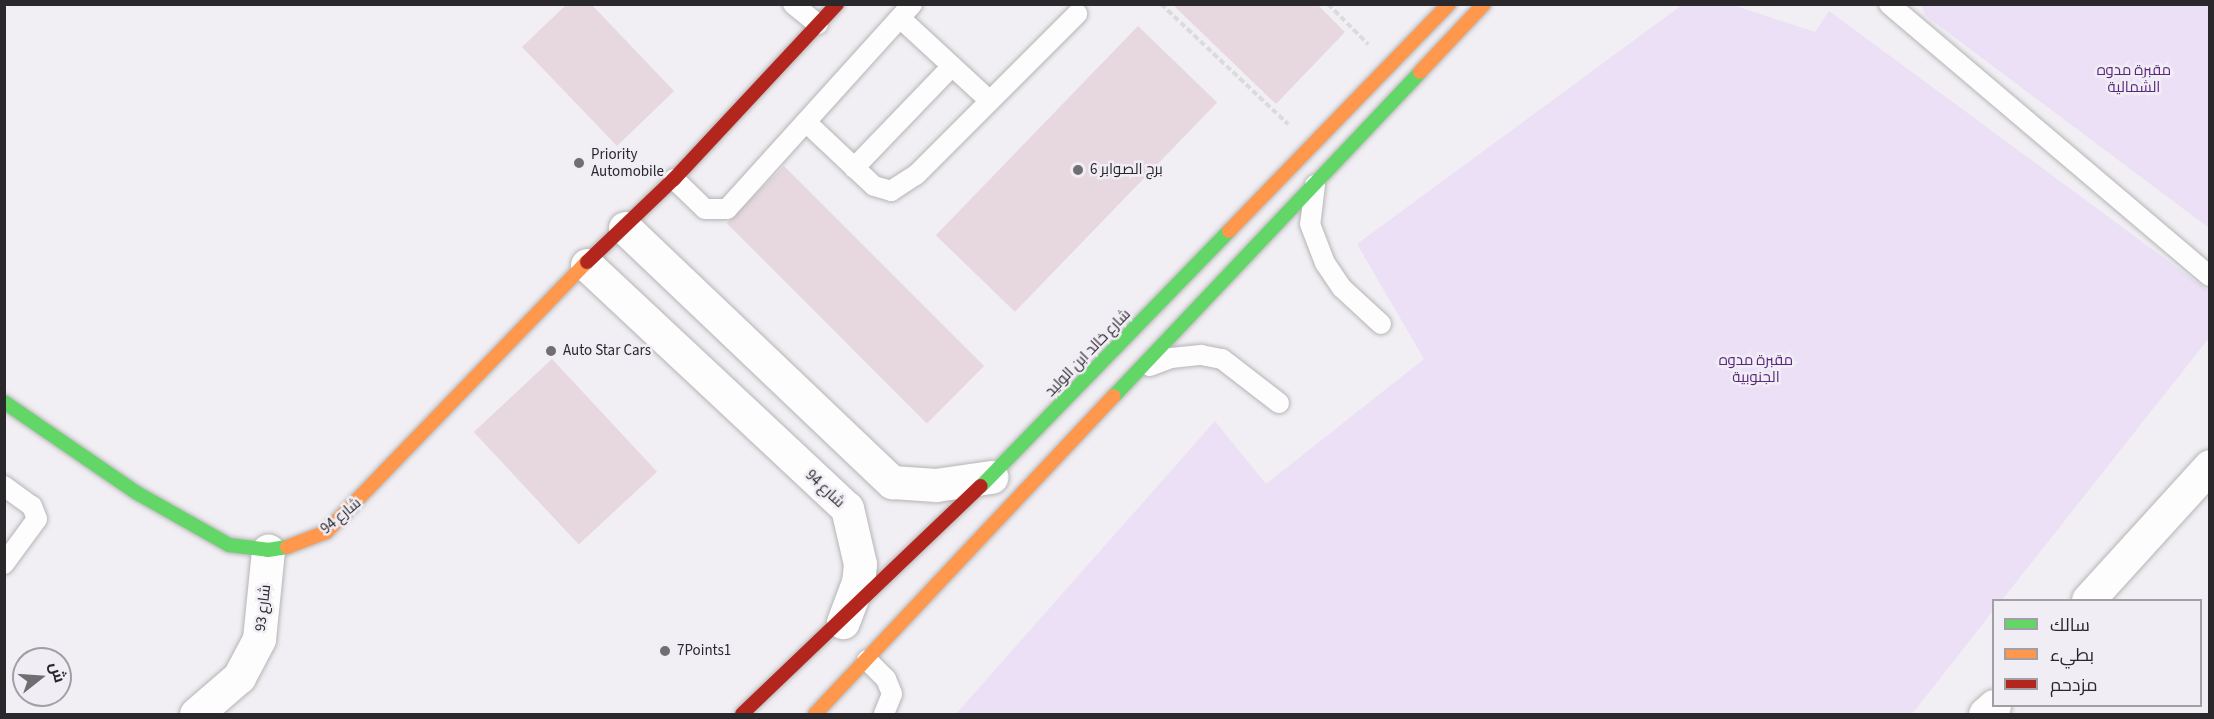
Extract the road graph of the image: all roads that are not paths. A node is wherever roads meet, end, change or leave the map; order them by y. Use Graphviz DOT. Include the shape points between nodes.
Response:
graph roads {
  1 [pos="792,4"];
  2 [pos="837,4"];
  3 [pos="1449,4"];
  4 [pos="1484,4"];
  5 [pos="1889,4"];
  6 [pos="906,11"];
  7 [pos="1077,14"];
  8 [pos="818,24"];
  9 [pos="952,66"];
  10 [pos="990,101"];
  11 [pos="806,122"];
  12 [pos="854,168"];
  13 [pos="674,179"];
  14 [pos="1315,185"];
  15 [pos="625,228"];
  16 [pos="587,265"];
  17 [pos="2210,276"];
  18 [pos="1381,324"];
  19 [pos="1142,369"];
  20 [pos="4,402"];
  21 [pos="1279,403"];
  22 [pos="2210,466"];
  23 [pos="991,477"];
  24 [pos="4,486"];
  25 [pos="268,550"];
  26 [pos="6,561"];
  27 [pos="2089,599"];
  28 [pos="843,622"];
  29 [pos="867,660"];
  30 [pos="196,714"];
  31 [pos="742,714"];
  32 [pos="815,714"];
  33 [pos="885,714"];
  1 -- 8 [label="lane"];
  2 -- 8 [label="main road, شارع 94"];
  3 -- 23 [label="main road, شارع خالد ابن الوليد"];
  4 -- 14 [label="main road"];
  5 -- 17 [label="lane"];
  6 -- 9 [label="lane"];
  6 -- 11 [label="lane"];
  7 -- 10 [label="lane"];
  8 -- 13 [label="main road, شارع 94"];
  9 -- 10 [label="lane"];
  9 -- 12 [label="lane"];
  10 -- 12 [label="lane" via="916,176 891,191 874,186"];
  11 -- 12 [label="lane"];
  11 -- 13 [label="lane" via="727,209 705,209"];
  13 -- 15 [label="main road, شارع 94"];
  14 -- 18 [label="lane" via="1310,224 1325,263 1342,288"];
  14 -- 19 [label="main road"];
  15 -- 16 [label="main road, شارع 94"];
  15 -- 23 [label="street" via="892,482 936,486"];
  16 -- 25 [label="main road, شارع 94" via="520,327 326,532 298,545"];
  16 -- 28 [label="street, شارع 94" via="847,508 860,564 858,582"];
  19 -- 21 [label="lane" via="1171,358 1201,355 1222,359"];
  19 -- 29 [label="main road"];
  20 -- 25 [label="main road, شارع 94" via="189,524 229,545"];
  22 -- 27 [label="street"];
  23 -- 28 [label="main road, شارع خالد ابن الوليد"];
  24 -- 26 [label="lane" via="32,506 37,519"];
  25 -- 30 [label="street, شارع 93" via="260,639 239,677"];
  28 -- 31 [label="main road, شارع خالد ابن الوليد"];
  29 -- 32 [label="main road"];
  29 -- 33 [label="lane" via="886,679 892,694"];
}
